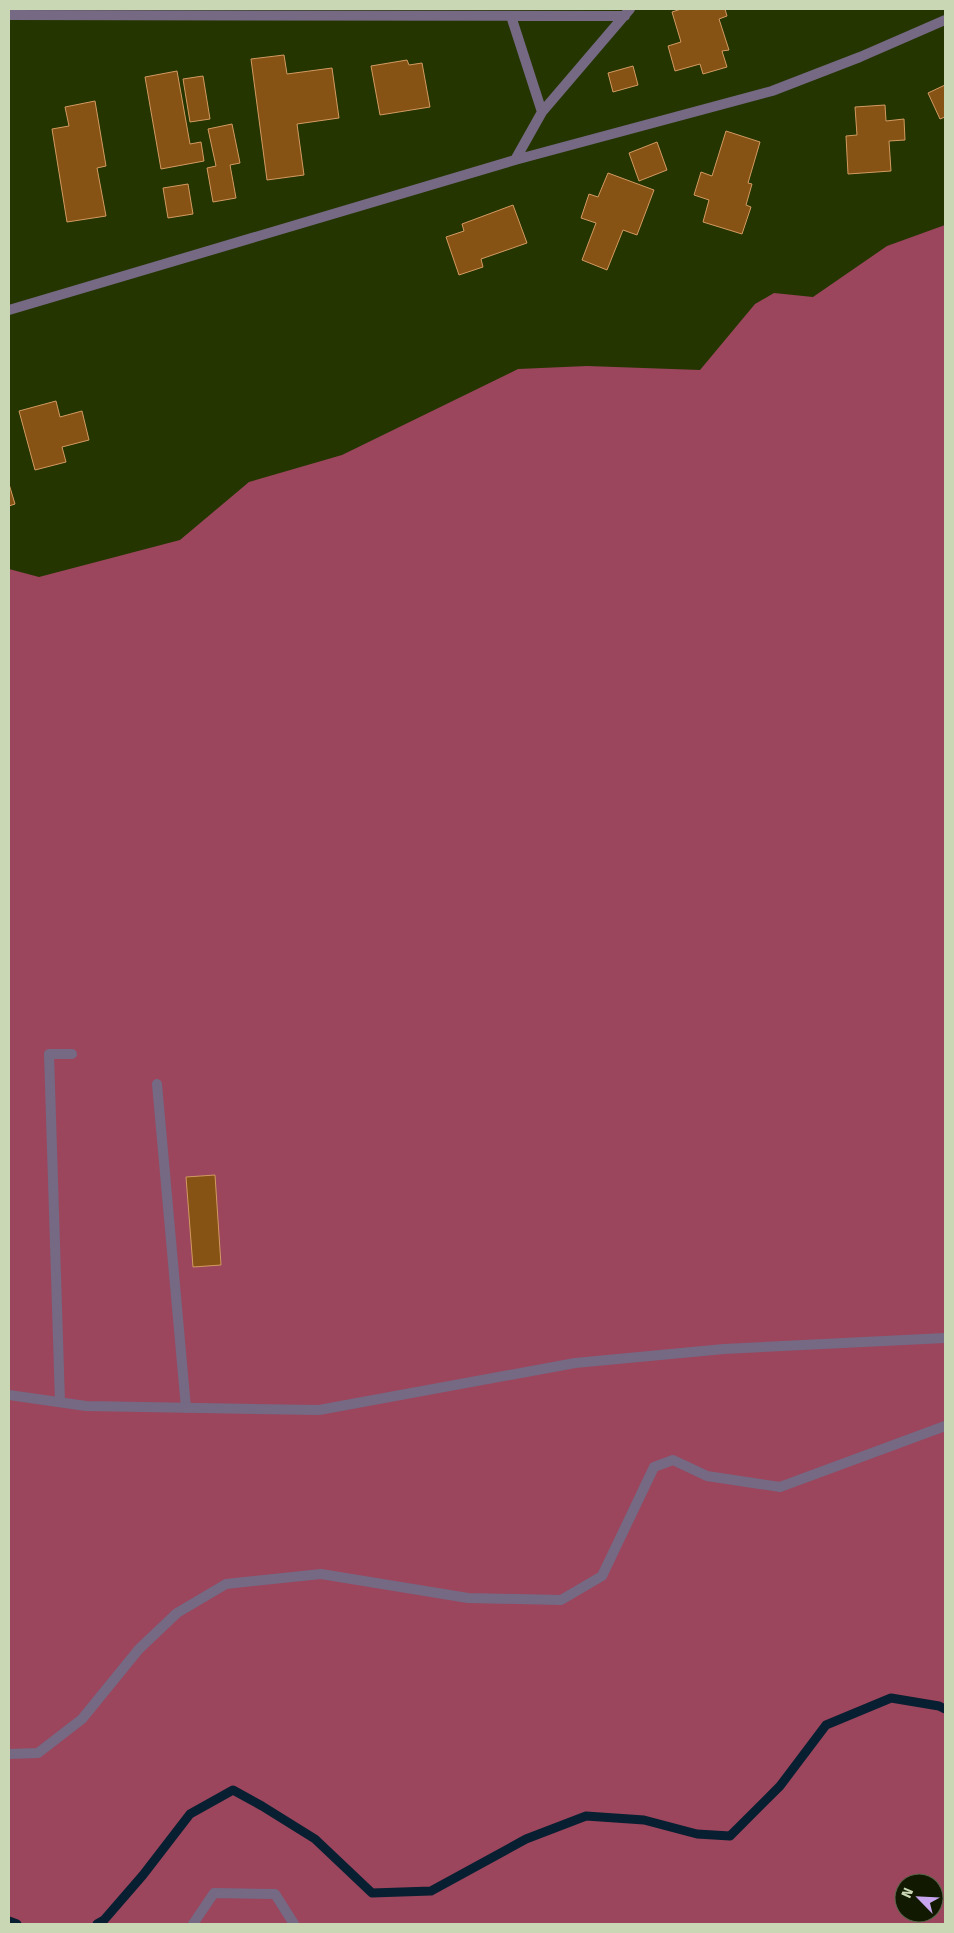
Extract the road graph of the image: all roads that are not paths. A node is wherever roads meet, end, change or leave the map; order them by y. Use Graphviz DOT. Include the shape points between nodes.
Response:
graph roads {
  1 [pos="40,12"];
  2 [pos="628,12"];
  3 [pos="9,15"];
  4 [pos="511,16"];
  5 [pos="945,20"];
  6 [pos="542,112"];
  7 [pos="515,160"];
  8 [pos="9,310"];
  9 [pos="72,1054"];
  10 [pos="157,1084"];
  11 [pos="945,1338"];
  12 [pos="9,1395"];
  13 [pos="60,1402"];
  14 [pos="186,1408"];
  15 [pos="945,1426"];
  16 [pos="9,1754"];
  17 [pos="193,1924"];
  18 [pos="294,1924"];
  1 -- 3 [label="street"];
  1 -- 4 [label="street"];
  2 -- 4 [label="street"];
  2 -- 6 [label="street"];
  4 -- 6 [label="street"];
  5 -- 7 [label="street" via="772,91"];
  6 -- 7 [label="street"];
  7 -- 8 [label="street"];
  9 -- 13 [label="street" via="49,1054"];
  10 -- 14 [label="street"];
  11 -- 14 [label="street" via="724,1349 575,1363 319,1410"];
  12 -- 13 [label="street"];
  13 -- 14 [label="street" via="86,1406"];
  15 -- 16 [label="street" via="780,1487 708,1476 673,1460 654,1467 602,1576 561,1600 468,1598 321,1574 226,1584 177,1613 146,1643 82,1720 38,1753"];
  17 -- 18 [label="street" via="214,1893 223,1893 275,1894"];
}
